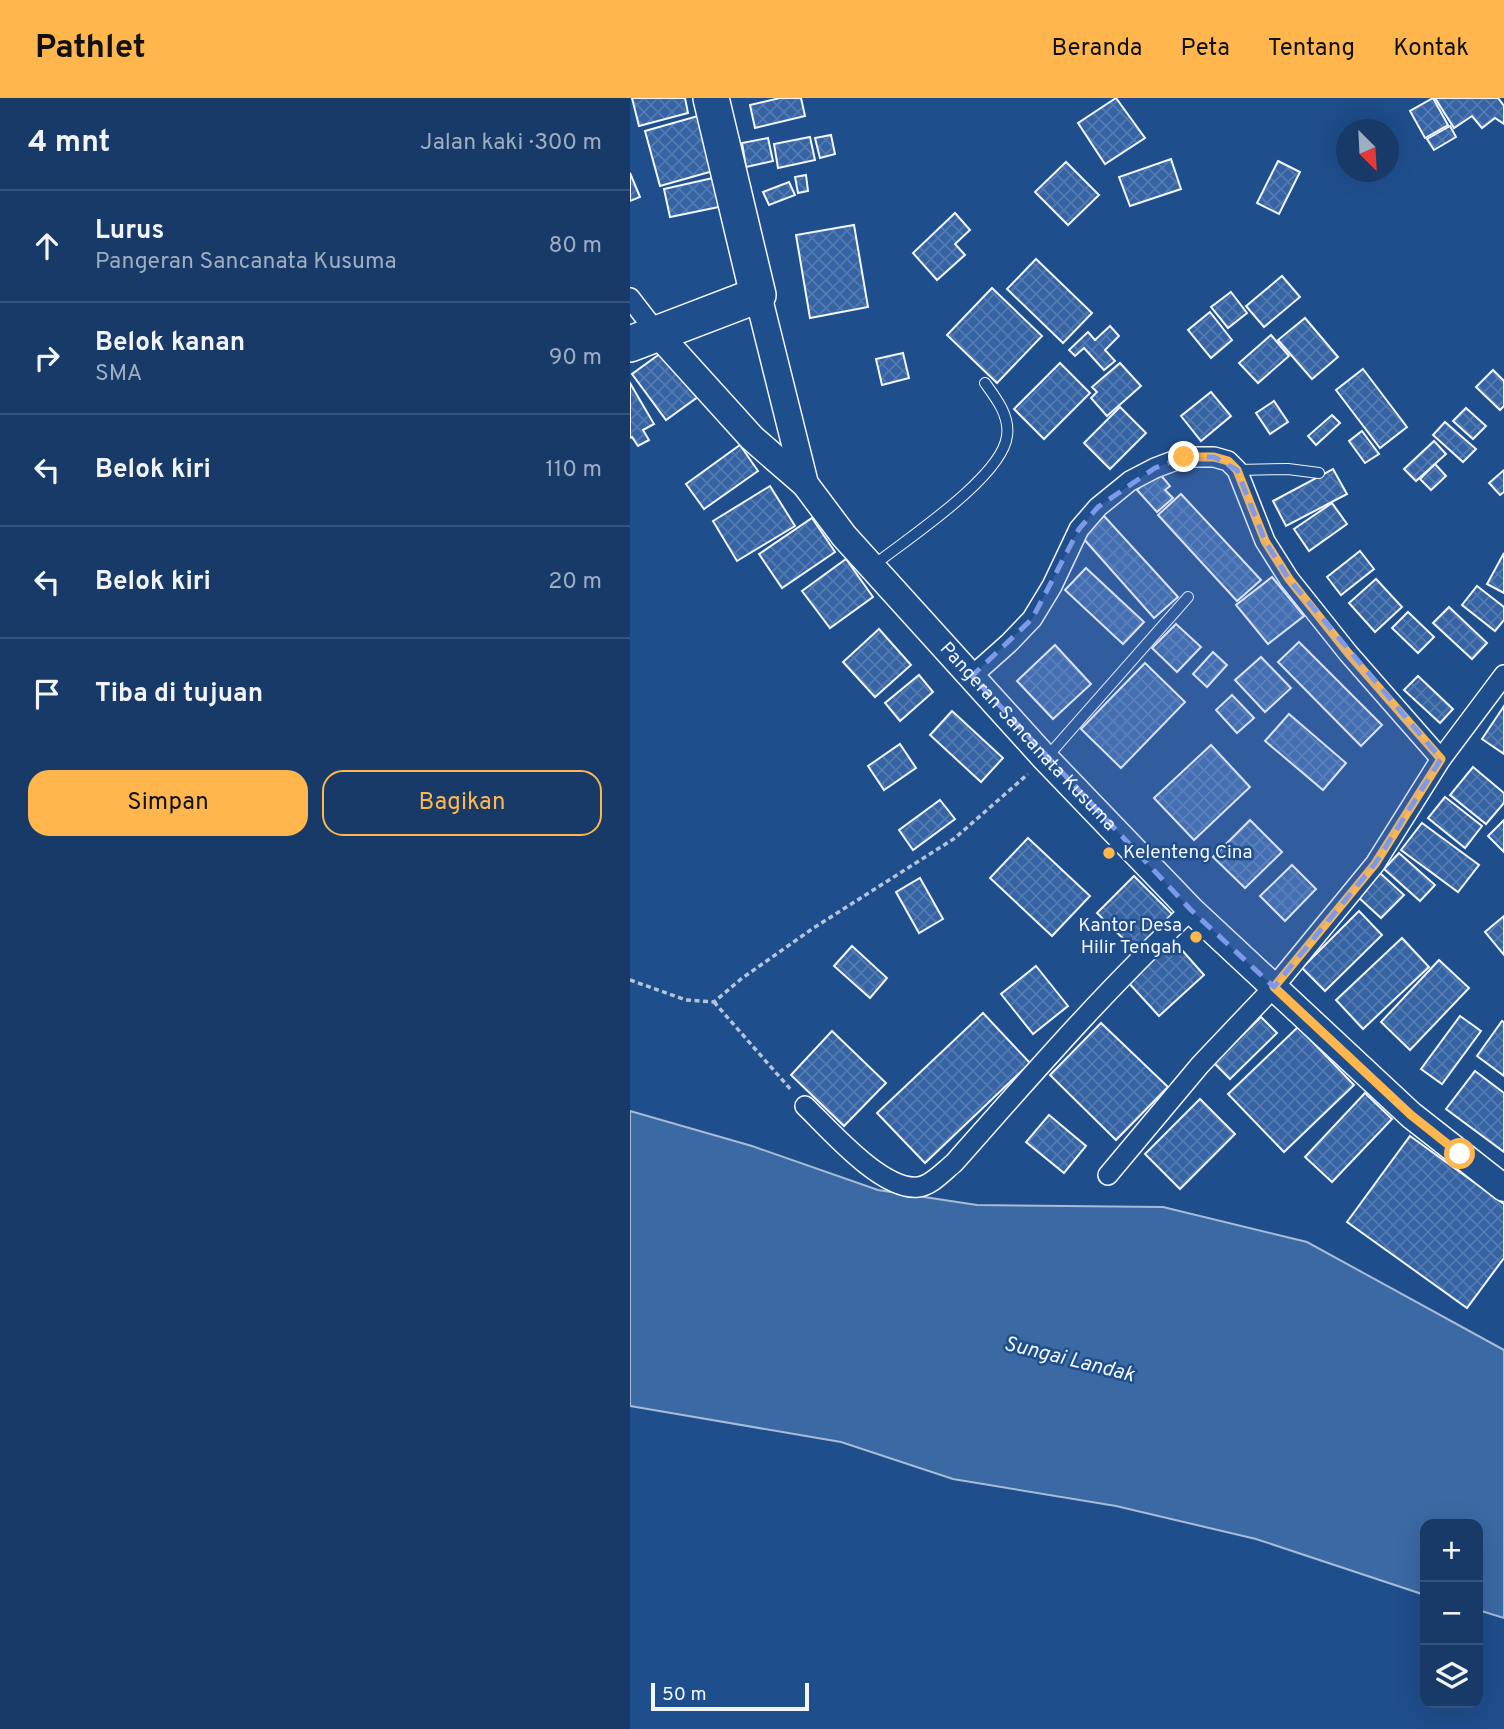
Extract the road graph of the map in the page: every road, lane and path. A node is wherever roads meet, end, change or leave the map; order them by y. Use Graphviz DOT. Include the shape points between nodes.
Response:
graph roads {
  1 [pos="711,98"];
  2 [pos="758,295"];
  3 [pos="630,298"];
  4 [pos="644,339"];
  5 [pos="985,383"];
  6 [pos="1237,470"];
  7 [pos="1319,473"];
  8 [pos="805,484"];
  9 [pos="871,567"];
  10 [pos="1188,597"];
  11 [pos="1504,675"];
  12 [pos="972,676"];
  13 [pos="1045,758"];
  14 [pos="1441,759"];
  15 [pos="1191,910"];
  16 [pos="630,980"];
  17 [pos="1274,987"];
  18 [pos="714,1002"];
  19 [pos="805,1105"];
  20 [pos="1108,1175"];
  21 [pos="1504,1188"];
  1 -- 2 [label="highway"];
  2 -- 4 [label="highway"];
  2 -- 8 [label="street, Pangeran Sancanata Kusuma"];
  3 -- 4 [label="street"];
  4 -- 8 [label="street"];
  5 -- 9 [label="lane" via="1003,412 1007,436 1001,454 966,494"];
  6 -- 7 [label="lane"];
  6 -- 12 [label="street" via="1214,457 1184,457 1130,481 1086,519 1032,619"];
  6 -- 14 [label="street" via="1265,541 1289,579"];
  8 -- 9 [label="street, Pangeran Sancanata Kusuma"];
  9 -- 12 [label="street, Pangeran Sancanata Kusuma"];
  10 -- 13 [label="lane"];
  11 -- 14 [label="street"];
  12 -- 13 [label="street, Pangeran Sancanata Kusuma"];
  13 -- 15 [label="street, Pangeran Sancanata Kusuma"];
  13 -- 18 [label="path" via="955,838 812,929"];
  14 -- 17 [label="street" via="1375,864"];
  15 -- 17 [label="street, Pangeran Sancanata Kusuma"];
  15 -- 19 [label="street" via="1134,963 954,1163 932,1181 918,1187 898,1184 848,1147"];
  16 -- 18 [label="path" via="685,1000"];
  17 -- 20 [label="street" via="1200,1065"];
  17 -- 21 [label="street, Pangeran Sancanata Kusuma" via="1411,1115"];
  18 -- 19 [label="path"];
}
